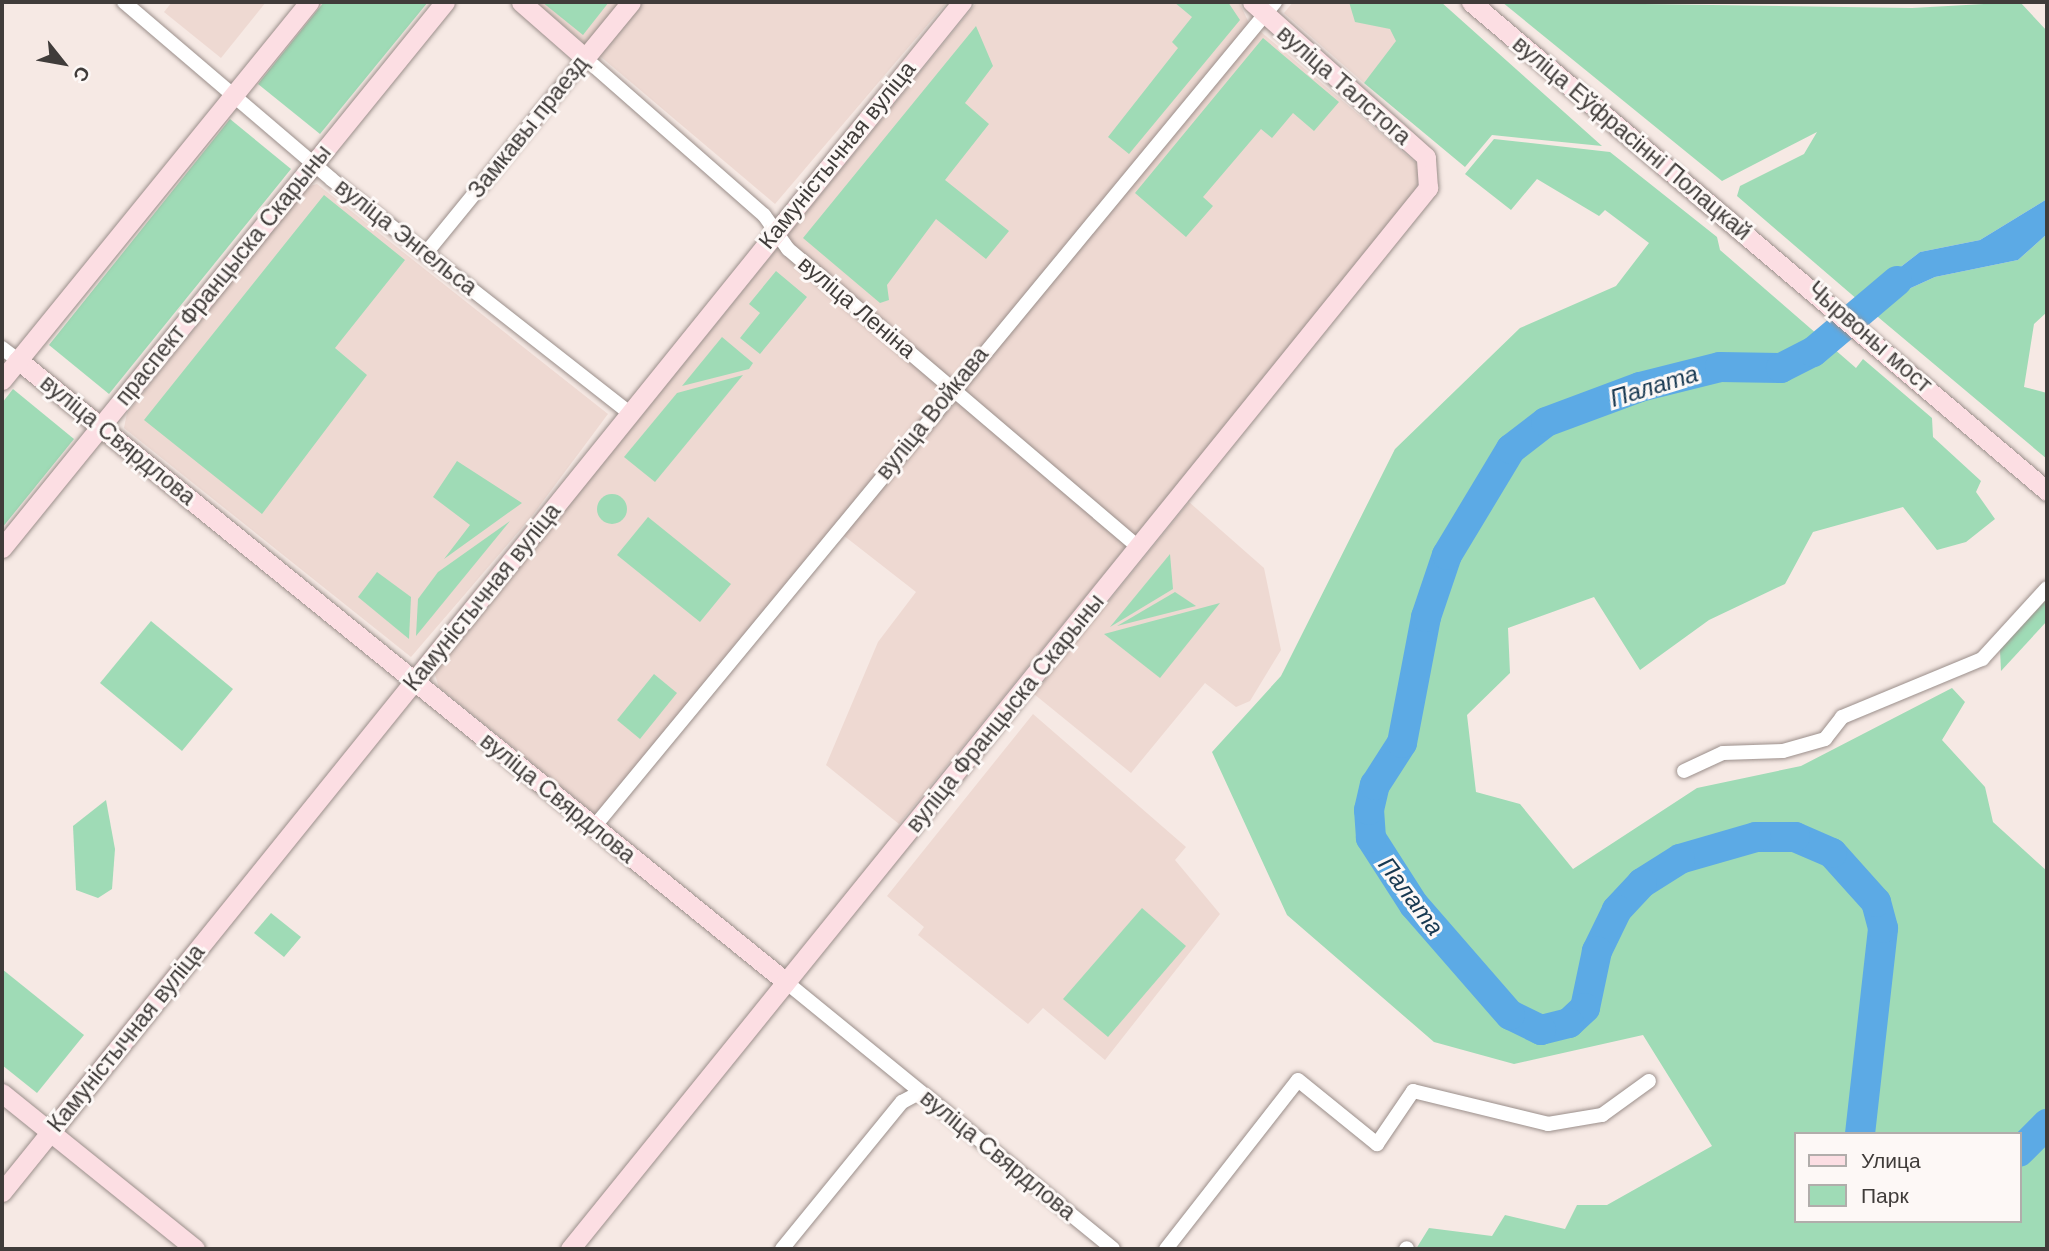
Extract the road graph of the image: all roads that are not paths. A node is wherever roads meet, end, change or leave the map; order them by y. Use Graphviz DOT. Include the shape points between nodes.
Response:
graph roads {
  1 [pos="124,2"];
  2 [pos="309,2"];
  3 [pos="444,2"];
  4 [pos="520,2"];
  5 [pos="631,2"];
  6 [pos="962,2"];
  7 [pos="1471,2"];
  8 [pos="1264,5"];
  9 [pos="585,58"];
  10 [pos="236,92"];
  11 [pos="314,161"];
  12 [pos="1432,172"];
  13 [pos="775,230"];
  14 [pos="426,253"];
  15 [pos="1794,273"];
  16 [pos="2,348"];
  17 [pos="18,360"];
  18 [pos="2,380"];
  19 [pos="952,388"];
  20 [pos="629,414"];
  21 [pos="101,426"];
  22 [pos="2047,491"];
  23 [pos="2,548"];
  24 [pos="1139,548"];
  25 [pos="2047,588"];
  26 [pos="413,681"];
  27 [pos="1684,771"];
  28 [pos="594,827"];
  29 [pos="786,982"];
  30 [pos="1649,1081"];
  31 [pos="921,1092"];
  32 [pos="2,1093"];
  33 [pos="50,1133"];
  34 [pos="2,1192"];
  35 [pos="195,1249"];
  36 [pos="570,1249"];
  37 [pos="782,1249"];
  38 [pos="1113,1249"];
  39 [pos="1166,1249"];
  1 -- 10 [label="street, вуліца Энгельса"];
  2 -- 10 [label="street"];
  3 -- 11 [label="street, праспект Францыска Скарыны"];
  4 -- 9 [label="street, вуліца Леніна"];
  5 -- 9 [label="street, Замкавы праезд"];
  6 -- 13 [label="street, Камуністычная вуліца"];
  7 -- 15 [label="street, вуліца Еўфрасінні Полацкай"];
  8 -- 12 [label="street, вуліца Талстога" via="1418,149"];
  8 -- 19 [label="street, вуліца Войкава"];
  9 -- 13 [label="street, вуліца Леніна"];
  9 -- 14 [label="street, Замкавы праезд"];
  10 -- 11 [label="street, вуліца Энгельса"];
  10 -- 17 [label="street"];
  11 -- 14 [label="street, вуліца Энгельса"];
  11 -- 21 [label="street, праспект Францыска Скарыны"];
  12 -- 24 [label="street, вуліца Францыска Скарыны" via="1419,204"];
  13 -- 19 [label="street, вуліца Леніна" via="788,249"];
  13 -- 20 [label="street, Камуністычная вуліца"];
  14 -- 20 [label="street, вуліца Энгельса"];
  15 -- 22 [label="street, Чырвоны мост"];
  16 -- 17 [label="street, вуліца Свярдлова"];
  17 -- 18 [label="street"];
  17 -- 21 [label="street, вуліца Свярдлова"];
  19 -- 24 [label="street, вуліца Леніна"];
  19 -- 28 [label="street, вуліца Войкава"];
  20 -- 26 [label="street, Камуністычная вуліца"];
  21 -- 23 [label="street, праспект Францыска Скарыны"];
  21 -- 26 [label="street, вуліца Свярдлова"];
  24 -- 29 [label="street, вуліца Францыска Скарыны"];
  25 -- 27 [label="street" via="1982,659 1842,718 1825,739 1783,751 1723,753"];
  26 -- 28 [label="street, вуліца Свярдлова"];
  26 -- 33 [label="street, Камуністычная вуліца"];
  28 -- 29 [label="street, вуліца Свярдлова"];
  29 -- 31 [label="street, вуліца Свярдлова"];
  29 -- 36 [label="street, вуліца Францыска Скарыны"];
  30 -- 39 [label="street" via="1602,1115 1548,1124 1413,1091 1377,1144 1298,1080"];
  31 -- 37 [label="street" via="902,1102"];
  31 -- 38 [label="street, вуліца Свярдлова"];
  32 -- 33 [label="street"];
  33 -- 34 [label="street, Камуністычная вуліца"];
  33 -- 35 [label="street"];
}
